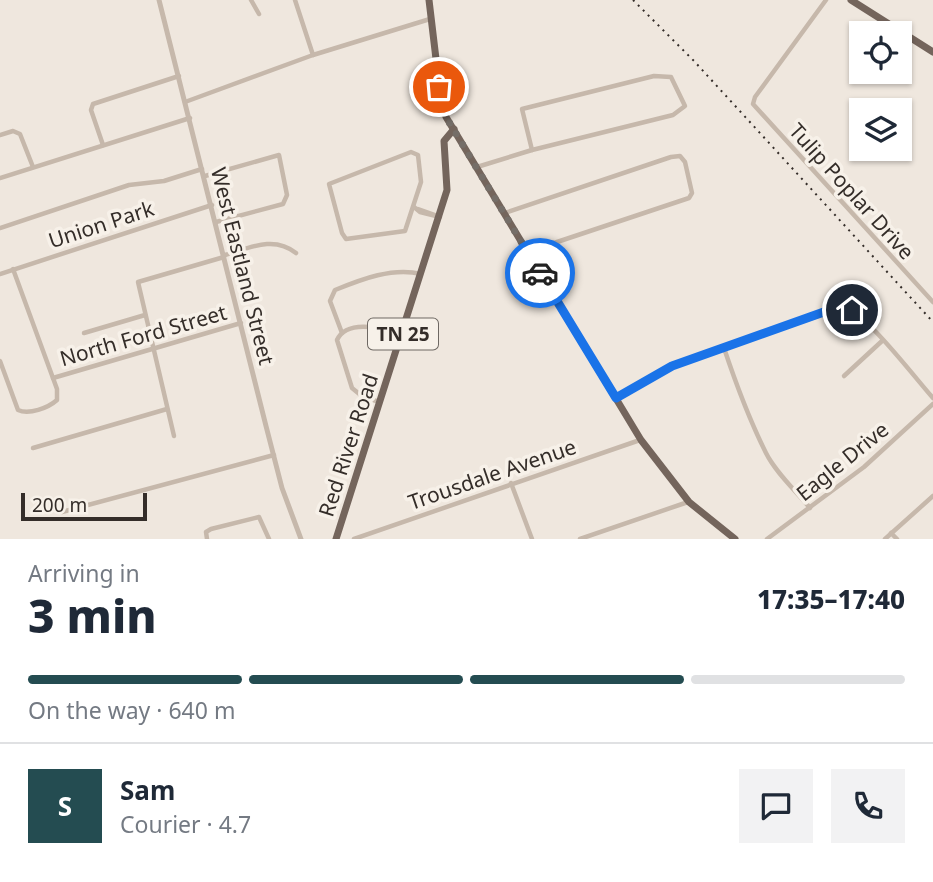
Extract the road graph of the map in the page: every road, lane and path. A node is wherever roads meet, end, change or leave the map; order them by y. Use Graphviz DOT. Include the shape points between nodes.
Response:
graph roads {
  1 [pos="159,0"];
  2 [pos="251,0"];
  3 [pos="295,0"];
  4 [pos="429,0"];
  5 [pos="826,0"];
  6 [pos="851,0"];
  7 [pos="259,14"];
  8 [pos="431,19"];
  9 [pos="933,52"];
  10 [pos="313,55"];
  11 [pos="179,76"];
  12 [pos="186,102"];
  13 [pos="190,118"];
  14 [pos="454,129"];
  15 [pos="0,135"];
  16 [pos="103,145"];
  17 [pos="532,150"];
  18 [pos="33,167"];
  19 [pos="476,167"];
  20 [pos="203,169"];
  21 [pos="205,176"];
  22 [pos="0,178"];
  23 [pos="212,205"];
  24 [pos="416,208"];
  25 [pos="505,213"];
  26 [pos="437,216"];
  27 [pos="216,222"];
  28 [pos="0,228"];
  29 [pos="527,252"];
  30 [pos="296,253"];
  31 [pos="225,256"];
  32 [pos="13,269"];
  33 [pos="0,274"];
  34 [pos="421,274"];
  35 [pos="933,302"];
  36 [pos="145,315"];
  37 [pos="242,323"];
  38 [pos="84,333"];
  39 [pos="342,333"];
  40 [pos="403,334"];
  41 [pos="882,341"];
  42 [pos="724,348"];
  43 [pos="153,349"];
  44 [pos="0,360"];
  45 [pos="844,376"];
  46 [pos="52,378"];
  47 [pos="616,398"];
  48 [pos="933,398"];
  49 [pos="380,402"];
  50 [pos="933,404"];
  51 [pos="167,409"];
  52 [pos="174,436"];
  53 [pos="641,440"];
  54 [pos="33,448"];
  55 [pos="274,455"];
  56 [pos="511,483"];
  57 [pos="933,496"];
  58 [pos="689,502"];
  59 [pos="810,509"];
  60 [pos="62,512"];
  61 [pos="891,533"];
  62 [pos="207,539"];
  63 [pos="270,539"];
  64 [pos="301,539"];
  65 [pos="336,539"];
  66 [pos="354,539"];
  67 [pos="532,539"];
  68 [pos="580,539"];
  69 [pos="735,539"];
  70 [pos="767,539"];
  71 [pos="885,539"];
  72 [pos="897,539"];
  1 -- 11 [label="street, West Eastland Street"];
  2 -- 7 [label="street"];
  3 -- 10 [label="street"];
  4 -- 8 [label="main road"];
  5 -- 35 [label="street, Tulip Poplar Drive" via="753,104"];
  6 -- 9 [label="main road"];
  8 -- 10 [label="street"];
  8 -- 14 [label="main road" via="441,101"];
  10 -- 12 [label="street"];
  11 -- 12 [label="street, West Eastland Street"];
  11 -- 16 [label="street" via="93,104"];
  12 -- 13 [label="street, West Eastland Street"];
  13 -- 16 [label="street"];
  13 -- 20 [label="street, West Eastland Street"];
  14 -- 19 [label="main road"];
  14 -- 26 [label="main road, Red River Road / TN 25" via="444,141 448,182"];
  15 -- 18 [label="street" via="20,134"];
  16 -- 18 [label="street"];
  17 -- 17 [label="street" via="673,115 685,106 671,77 654,76 531,105 522,109"];
  17 -- 19 [label="street"];
  18 -- 22 [label="street"];
  19 -- 25 [label="main road"];
  20 -- 21 [label="street, West Eastland Street"];
  20 -- 28 [label="street" via="129,185"];
  21 -- 23 [label="street, West Eastland Street"];
  21 -- 27 [label="street" via="279,155 287,195 283,204"];
  23 -- 27 [label="street, West Eastland Street"];
  23 -- 32 [label="street, Union Park"];
  24 -- 24 [label="street" via="405,232 346,239 329,184 414,151 422,173"];
  24 -- 26 [label="street"];
  25 -- 29 [label="main road"];
  25 -- 29 [label="street" via="671,157 680,156 685,162 692,193 689,198"];
  26 -- 34 [label="main road, Red River Road / TN 25"];
  27 -- 31 [label="street, West Eastland Street"];
  29 -- 47 [label="main road"];
  30 -- 31 [label="street" via="273,242"];
  31 -- 36 [label="street" via="138,282"];
  31 -- 37 [label="street, West Eastland Street"];
  32 -- 33 [label="street, Union Park"];
  32 -- 46 [label="street"];
  34 -- 39 [label="street" via="387,273 335,290 330,302"];
  34 -- 40 [label="main road, Red River Road / TN 25"];
  36 -- 38 [label="street"];
  36 -- 43 [label="street"];
  37 -- 43 [label="street, North Ford Street"];
  37 -- 55 [label="street, West Eastland Street"];
  39 -- 40 [label="street" via="371,327"];
  39 -- 49 [label="street" via="338,347 352,388"];
  40 -- 49 [label="main road, Red River Road / TN 25"];
  41 -- 42 [label="street" via="844,307"];
  41 -- 45 [label="street"];
  41 -- 48 [label="street"];
  42 -- 47 [label="street" via="672,366"];
  42 -- 59 [label="street" via="767,456"];
  43 -- 46 [label="street, North Ford Street"];
  43 -- 51 [label="street"];
  44 -- 46 [label="street" via="21,412 57,400"];
  47 -- 53 [label="main road"];
  49 -- 65 [label="main road, Red River Road / TN 25"];
  50 -- 59 [label="street, Eagle Drive"];
  51 -- 52 [label="street"];
  51 -- 54 [label="street"];
  53 -- 56 [label="street, Trousdale Avenue"];
  53 -- 58 [label="main road"];
  55 -- 60 [label="street"];
  55 -- 64 [label="street, West Eastland Street"];
  56 -- 66 [label="street, Trousdale Avenue"];
  56 -- 67 [label="street"];
  57 -- 61 [label="street"];
  58 -- 68 [label="street"];
  58 -- 69 [label="main road"];
  59 -- 70 [label="street, Eagle Drive"];
  61 -- 71 [label="street"];
  61 -- 72 [label="street"];
  62 -- 63 [label="street" via="211,528 260,517"];
}
